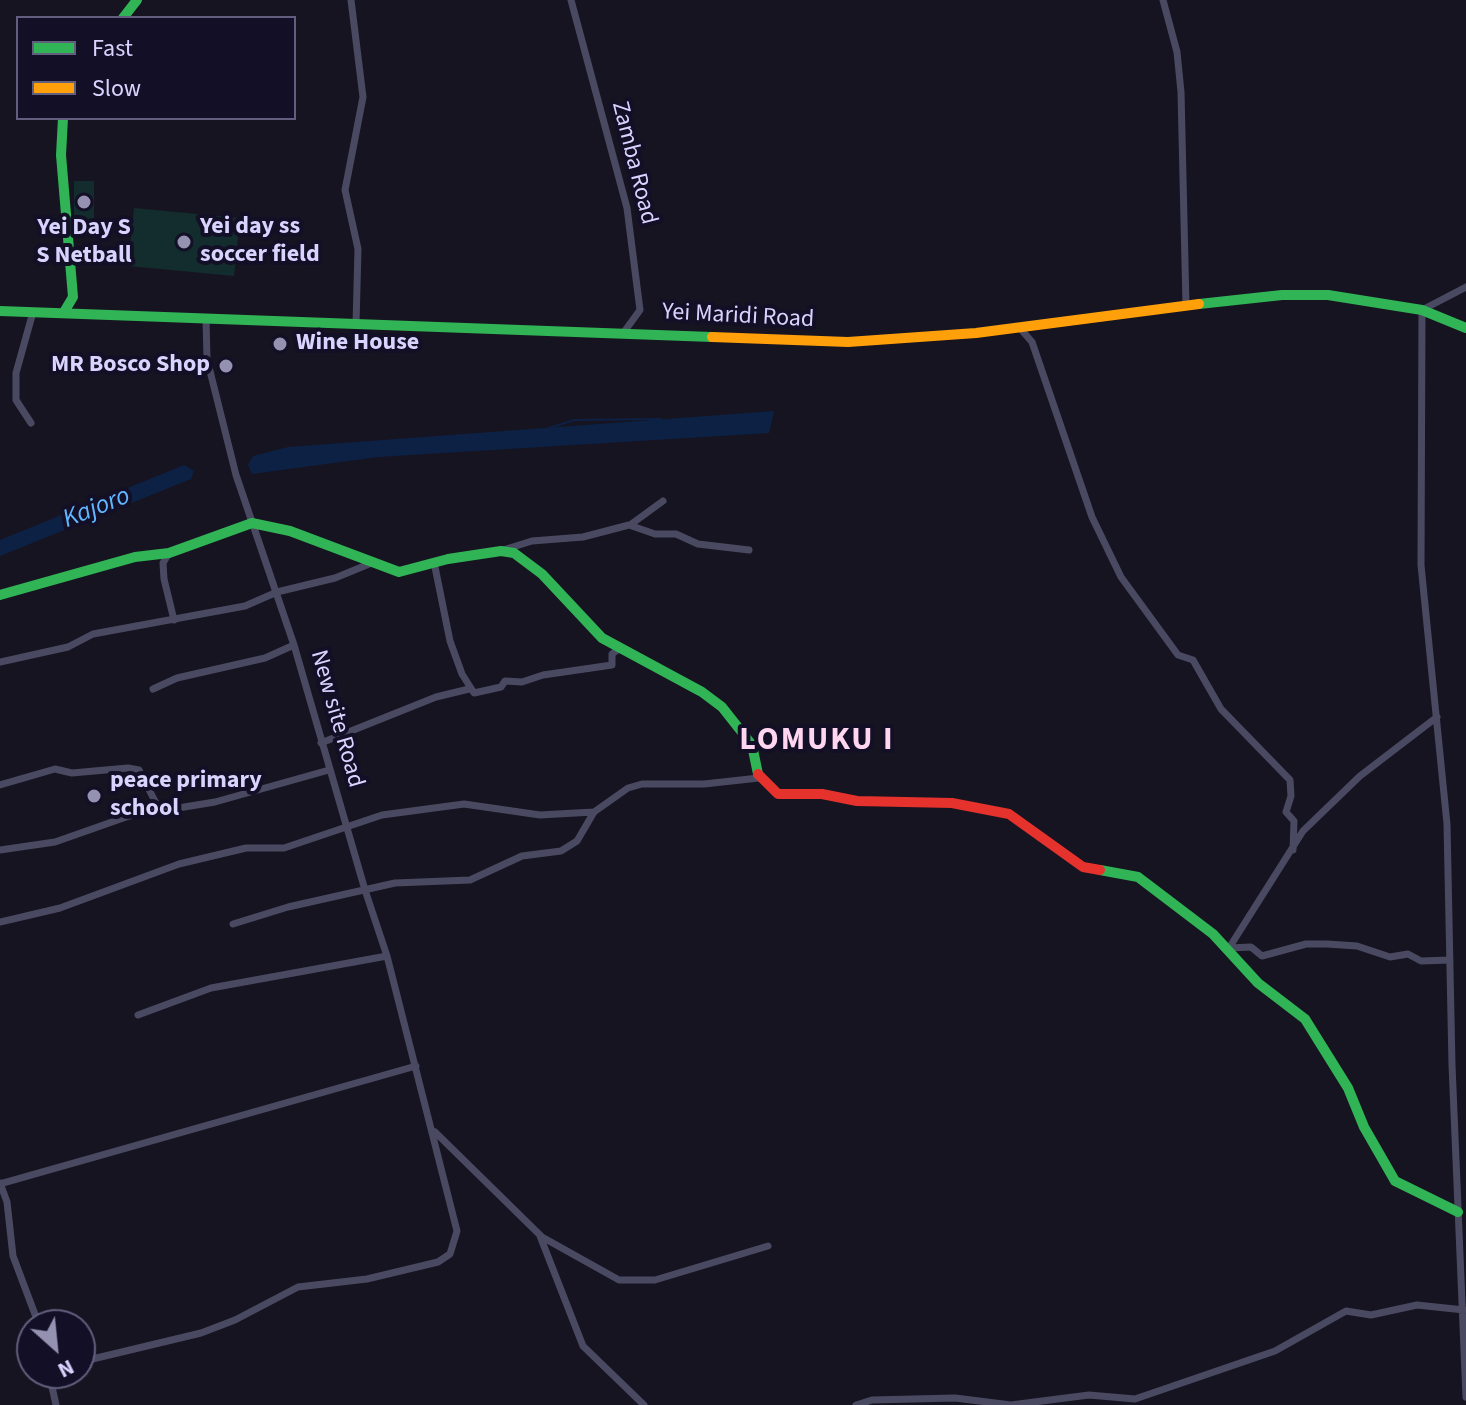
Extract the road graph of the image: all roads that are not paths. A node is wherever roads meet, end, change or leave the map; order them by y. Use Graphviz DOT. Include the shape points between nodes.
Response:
graph roads {
  1 [pos="137,0"];
  2 [pos="351,0"];
  3 [pos="571,0"];
  4 [pos="1163,0"];
  5 [pos="125,16"];
  6 [pos="63,120"];
  7 [pos="1466,287"];
  8 [pos="1186,306"];
  9 [pos="1422,310"];
  10 [pos="0,311"];
  11 [pos="33,312"];
  12 [pos="64,312"];
  13 [pos="206,319"];
  14 [pos="356,324"];
  15 [pos="1019,327"];
  16 [pos="1466,328"];
  17 [pos="624,332"];
  18 [pos="31,423"];
  19 [pos="663,501"];
  20 [pos="252,523"];
  21 [pos="629,525"];
  22 [pos="749,550"];
  23 [pos="501,551"];
  24 [pos="169,553"];
  25 [pos="375,562"];
  26 [pos="434,562"];
  27 [pos="277,592"];
  28 [pos="0,595"];
  29 [pos="174,620"];
  30 [pos="294,645"];
  31 [pos="620,648"];
  32 [pos="0,662"];
  33 [pos="153,689"];
  34 [pos="469,689"];
  35 [pos="1437,717"];
  36 [pos="321,743"];
  37 [pos="329,770"];
  38 [pos="759,778"];
  39 [pos="0,785"];
  40 [pos="160,811"];
  41 [pos="594,812"];
  42 [pos="345,825"];
  43 [pos="0,850"];
  44 [pos="1293,850"];
  45 [pos="365,890"];
  46 [pos="0,922"];
  47 [pos="233,924"];
  48 [pos="1229,948"];
  49 [pos="387,956"];
  50 [pos="1450,960"];
  51 [pos="138,1015"];
  52 [pos="416,1066"];
  53 [pos="433,1130"];
  54 [pos="0,1184"];
  55 [pos="1458,1212"];
  56 [pos="539,1234"];
  57 [pos="768,1246"];
  58 [pos="33,1309"];
  59 [pos="1464,1310"];
  60 [pos="96,1358"];
  61 [pos="1466,1397"];
  62 [pos="644,1405"];
  63 [pos="856,1405"];
  1 -- 5 [label="street"];
  2 -- 14 [label="street" via="363,97 345,190 358,249"];
  3 -- 17 [label="street, Zamba Road" via="627,208 640,310"];
  4 -- 8 [label="street" via="1181,92"];
  6 -- 12 [label="street" via="73,297"];
  7 -- 9 [label="street"];
  8 -- 9 [label="street, Yei Maridi Road" via="1328,295"];
  8 -- 15 [label="street, Yei Maridi Road"];
  9 -- 16 [label="street, Yei Maridi Road"];
  9 -- 35 [label="street" via="1421,565"];
  10 -- 11 [label="street, Yei Maridi Road"];
  11 -- 12 [label="street, Yei Maridi Road"];
  11 -- 18 [label="street" via="16,373 16,400"];
  12 -- 13 [label="street, Yei Maridi Road"];
  13 -- 14 [label="street, Yei Maridi Road"];
  13 -- 20 [label="street, New site Road" via="207,359"];
  14 -- 17 [label="street, Yei Maridi Road"];
  15 -- 17 [label="street, Yei Maridi Road" via="848,342"];
  15 -- 44 [label="street" via="1032,342 1092,517 1121,577 1178,655 1193,660 1221,709 1290,780 1286,812 1294,821"];
  19 -- 21 [label="street"];
  20 -- 24 [label="street"];
  20 -- 25 [label="street"];
  20 -- 27 [label="street, New site Road"];
  21 -- 22 [label="street" via="698,544"];
  21 -- 23 [label="street"];
  23 -- 26 [label="street"];
  23 -- 31 [label="street" via="526,560 585,623"];
  24 -- 28 [label="street" via="135,557"];
  24 -- 29 [label="street" via="163,563 164,579"];
  25 -- 26 [label="street" via="399,572"];
  25 -- 27 [label="street"];
  26 -- 34 [label="street" via="450,641"];
  27 -- 29 [label="street" via="245,606"];
  27 -- 30 [label="street, New site Road"];
  29 -- 32 [label="street" via="93,634 68,647"];
  30 -- 33 [label="street"];
  30 -- 36 [label="street, New site Road"];
  31 -- 34 [label="street" via="612,654 612,665 505,681 501,687 477,692"];
  31 -- 38 [label="street" via="722,707 752,745"];
  34 -- 36 [label="street"];
  35 -- 44 [label="street" via="1360,776 1303,831"];
  35 -- 50 [label="street" via="1447,824"];
  36 -- 37 [label="street, New site Road"];
  37 -- 40 [label="street" via="215,802"];
  37 -- 42 [label="street, New site Road"];
  38 -- 41 [label="street" via="642,784 615,794"];
  38 -- 48 [label="street" via="771,791 786,796 952,803 1009,814 1083,867 1138,877"];
  39 -- 40 [label="street" via="55,769 72,773 128,768 139,770"];
  40 -- 43 [label="street" via="55,842"];
  41 -- 42 [label="street" via="540,815 464,804"];
  41 -- 45 [label="street" via="577,841 561,851 514,859 470,880 411,881"];
  42 -- 45 [label="street, New site Road"];
  42 -- 46 [label="street" via="284,848 246,848 179,864 60,908"];
  44 -- 48 [label="street"];
  45 -- 47 [label="street"];
  45 -- 49 [label="street, New site Road"];
  48 -- 50 [label="street" via="1251,947 1262,956 1327,944 1357,946 1390,957"];
  48 -- 55 [label="street" via="1258,983 1305,1019 1348,1088 1395,1181"];
  49 -- 51 [label="street" via="211,988"];
  49 -- 52 [label="street, New site Road"];
  50 -- 55 [label="street"];
  52 -- 53 [label="street, New site Road"];
  52 -- 54 [label="street"];
  53 -- 56 [label="street"];
  53 -- 60 [label="street, New site Road" via="457,1231 450,1254 438,1262 367,1279 298,1287 201,1333"];
  54 -- 58 [label="street" via="13,1256"];
  55 -- 59 [label="street"];
  56 -- 57 [label="street" via="619,1280 655,1280"];
  56 -- 62 [label="street" via="583,1346"];
  59 -- 61 [label="street"];
  59 -- 63 [label="street" via="1417,1305 1371,1315 1346,1311 1275,1351 1135,1399 1089,1395 1011,1405 955,1398"];
}
